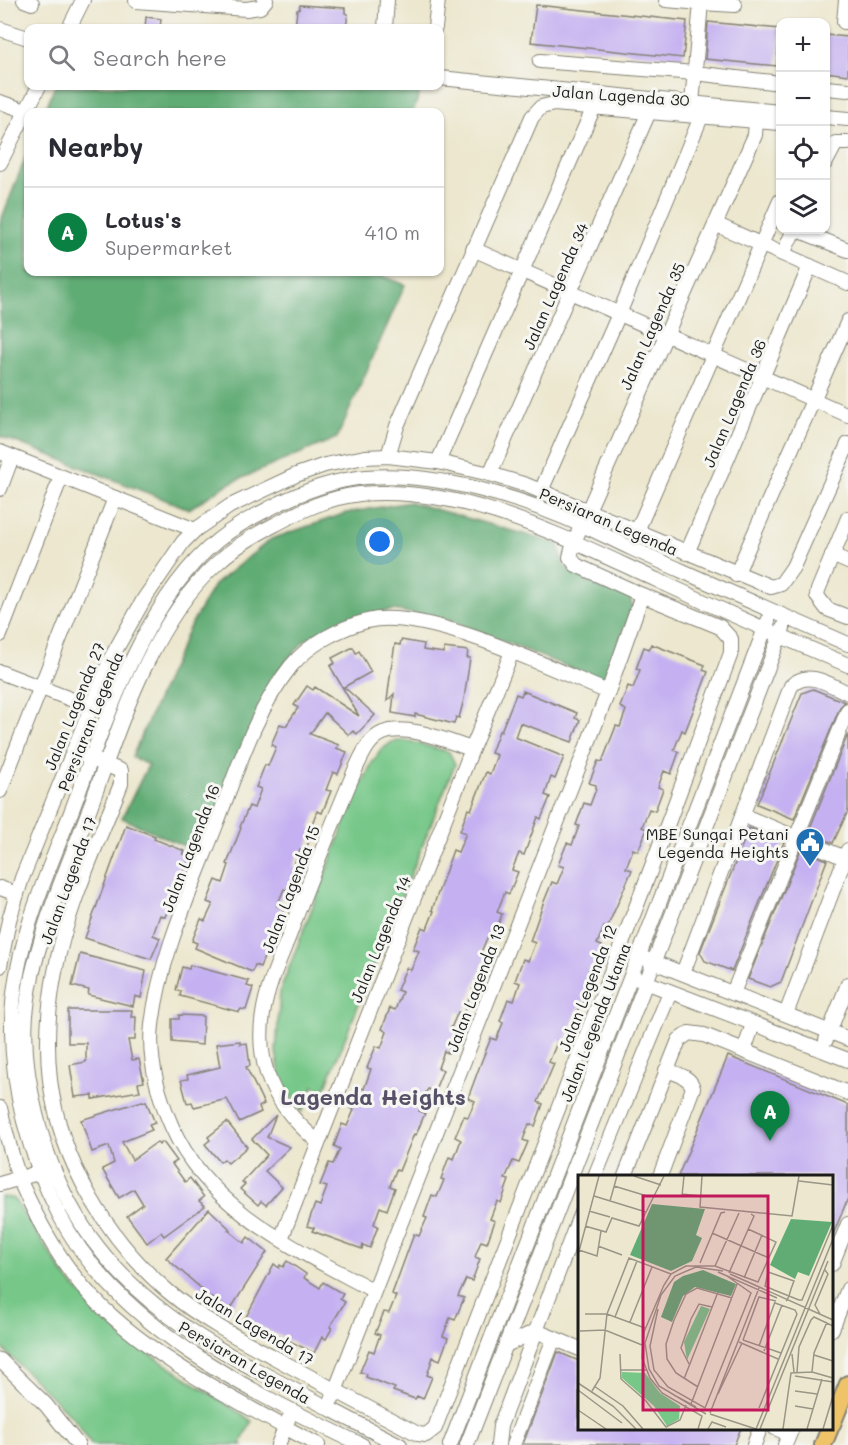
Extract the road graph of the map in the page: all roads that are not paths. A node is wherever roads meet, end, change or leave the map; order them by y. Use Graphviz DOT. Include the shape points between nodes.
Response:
graph roads {
  1 [pos="83,0"];
  2 [pos="266,0"];
  3 [pos="387,0"];
  4 [pos="438,0"];
  5 [pos="666,0"];
  6 [pos="846,0"];
  7 [pos="136,1"];
  8 [pos="701,3"];
  9 [pos="735,5"];
  10 [pos="844,22"];
  11 [pos="71,24"];
  12 [pos="385,24"];
  13 [pos="435,24"];
  14 [pos="0,29"];
  15 [pos="24,37"];
  16 [pos="540,61"];
  17 [pos="695,73"];
  18 [pos="444,78"];
  19 [pos="776,83"];
  20 [pos="830,88"];
  21 [pos="37,90"];
  22 [pos="848,90"];
  23 [pos="0,102"];
  24 [pos="692,103"];
  25 [pos="594,107"];
  26 [pos="28,108"];
  27 [pos="24,110"];
  28 [pos="649,112"];
  29 [pos="776,112"];
  30 [pos="24,115"];
  31 [pos="701,117"];
  32 [pos="830,117"];
  33 [pos="848,119"];
  34 [pos="756,122"];
  35 [pos="776,123"];
  36 [pos="848,143"];
  37 [pos="830,153"];
  38 [pos="0,163"];
  39 [pos="776,211"];
  40 [pos="715,224"];
  41 [pos="794,234"];
  42 [pos="806,234"];
  43 [pos="762,244"];
  44 [pos="473,249"];
  45 [pos="848,250"];
  46 [pos="783,254"];
  47 [pos="810,266"];
  48 [pos="522,271"];
  49 [pos="848,283"];
  50 [pos="571,292"];
  51 [pos="619,314"];
  52 [pos="848,321"];
  53 [pos="666,335"];
  54 [pos="713,355"];
  55 [pos="763,377"];
  56 [pos="813,400"];
  57 [pos="848,415"];
  58 [pos="848,444"];
  59 [pos="6,455"];
  60 [pos="388,456"];
  61 [pos="438,462"];
  62 [pos="490,474"];
  63 [pos="61,477"];
  64 [pos="276,484"];
  65 [pos="0,489"];
  66 [pos="541,491"];
  67 [pos="115,498"];
  68 [pos="285,500"];
  69 [pos="589,510"];
  70 [pos="291,516"];
  71 [pos="848,518"];
  72 [pos="582,525"];
  73 [pos="195,530"];
  74 [pos="638,531"];
  75 [pos="574,542"];
  76 [pos="687,553"];
  77 [pos="832,555"];
  78 [pos="848,562"];
  79 [pos="736,574"];
  80 [pos="642,595"];
  81 [pos="772,611"];
  82 [pos="848,617"];
  83 [pos="787,618"];
  84 [pos="765,630"];
  85 [pos="0,635"];
  86 [pos="780,636"];
  87 [pos="848,645"];
  88 [pos="512,652"];
  89 [pos="848,664"];
  90 [pos="0,672"];
  91 [pos="41,688"];
  92 [pos="608,693"];
  93 [pos="848,693"];
  94 [pos="91,707"];
  95 [pos="848,710"];
  96 [pos="472,749"];
  97 [pos="73,751"];
  98 [pos="92,758"];
  99 [pos="107,764"];
  100 [pos="0,791"];
  101 [pos="742,815"];
  102 [pos="796,839"];
  103 [pos="846,854"];
  104 [pos="652,866"];
  105 [pos="671,873"];
  106 [pos="686,879"];
  107 [pos="0,888"];
  108 [pos="17,894"];
  109 [pos="639,956"];
  110 [pos="654,962"];
  111 [pos="0,966"];
  112 [pos="683,974"];
  113 [pos="631,976"];
  114 [pos="646,982"];
  115 [pos="848,984"];
  116 [pos="670,992"];
  117 [pos="733,993"];
  118 [pos="786,1014"];
  119 [pos="753,1024"];
  120 [pos="830,1032"];
  121 [pos="848,1039"];
  122 [pos="822,1050"];
  123 [pos="744,1051"];
  124 [pos="848,1060"];
  125 [pos="613,1065"];
  126 [pos="666,1070"];
  127 [pos="848,1094"];
  128 [pos="625,1100"];
  129 [pos="0,1108"];
  130 [pos="318,1142"];
  131 [pos="47,1171"];
  132 [pos="595,1175"];
  133 [pos="625,1175"];
  134 [pos="660,1175"];
  135 [pos="20,1180"];
  136 [pos="0,1184"];
  137 [pos="848,1224"];
  138 [pos="577,1230"];
  139 [pos="281,1239"];
  140 [pos="833,1259"];
  141 [pos="848,1289"];
  142 [pos="374,1291"];
  143 [pos="833,1324"];
  144 [pos="536,1331"];
  145 [pos="554,1338"];
  146 [pos="506,1345"];
  147 [pos="578,1349"];
  148 [pos="0,1360"];
  149 [pos="848,1384"];
  150 [pos="335,1391"];
  151 [pos="328,1408"];
  152 [pos="293,1410"];
  153 [pos="833,1419"];
  154 [pos="285,1427"];
  155 [pos="759,1430"];
  156 [pos="829,1430"];
  157 [pos="78,1445"];
  158 [pos="278,1445"];
  159 [pos="318,1445"];
  160 [pos="362,1445"];
  161 [pos="400,1445"];
  162 [pos="450,1445"];
  163 [pos="467,1445"];
  164 [pos="498,1445"];
  165 [pos="513,1445"];
  166 [pos="754,1445"];
  167 [pos="822,1445"];
  1 -- 11 [label="street"];
  2 -- 7 [label="street" via="260,7 246,9"];
  3 -- 12 [label="street"];
  4 -- 13 [label="street"];
  5 -- 8 [label="street"];
  6 -- 10 [label="street"];
  8 -- 9 [label="street"];
  8 -- 17 [label="street"];
  14 -- 15 [label="street"];
  16 -- 17 [label="street"];
  17 -- 19 [label="street"];
  17 -- 24 [label="street"];
  18 -- 24 [label="street"];
  20 -- 22 [label="street"];
  21 -- 26 [label="street"];
  23 -- 27 [label="street"];
  24 -- 29 [label="street"];
  25 -- 28 [label="street, Jalan Lagenda 30"];
  25 -- 44 [label="street, Jalan Lagenda 30" via="554,104 541,107 532,117"];
  25 -- 48 [label="street"];
  28 -- 31 [label="street, Jalan Lagenda 30"];
  28 -- 50 [label="street, Jalan Lagenda 34"];
  30 -- 38 [label="street"];
  31 -- 34 [label="street, Jalan Lagenda 30"];
  31 -- 51 [label="street"];
  32 -- 33 [label="street"];
  34 -- 35 [label="street, Jalan Lagenda 30"];
  34 -- 40 [label="street, Jalan Lagenda 35" via="755,135"];
  36 -- 37 [label="street" via="836,143"];
  39 -- 43 [label="street"];
  40 -- 43 [label="street"];
  40 -- 53 [label="street, Jalan Lagenda 35"];
  41 -- 46 [label="street"];
  42 -- 45 [label="street"];
  43 -- 46 [label="street"];
  43 -- 54 [label="street"];
  44 -- 48 [label="street"];
  44 -- 60 [label="street, Jalan Lagenda 30" via="397,426"];
  46 -- 47 [label="street"];
  47 -- 49 [label="street"];
  47 -- 55 [label="street, Jalan Lagenda 36"];
  48 -- 50 [label="street"];
  48 -- 61 [label="street"];
  50 -- 51 [label="street"];
  50 -- 62 [label="street, Jalan Lagenda 34"];
  51 -- 53 [label="street"];
  51 -- 66 [label="street"];
  52 -- 56 [label="street"];
  53 -- 54 [label="street"];
  53 -- 69 [label="street, Jalan Lagenda 35"];
  54 -- 55 [label="street"];
  54 -- 74 [label="street"];
  55 -- 56 [label="street"];
  55 -- 76 [label="street, Jalan Lagenda 36"];
  56 -- 57 [label="street"];
  56 -- 79 [label="street"];
  58 -- 79 [label="street, Jalan Lagenda 27" via="786,580 777,586 765,586"];
  59 -- 63 [label="street"];
  59 -- 65 [label="street"];
  60 -- 61 [label="street, Jalan Lagenda 27"];
  60 -- 64 [label="street, Jalan Lagenda 27" via="325,465"];
  61 -- 62 [label="street, Jalan Lagenda 27"];
  62 -- 66 [label="street, Jalan Lagenda 27"];
  63 -- 67 [label="street"];
  63 -- 85 [label="street"];
  64 -- 68 [label="street"];
  64 -- 73 [label="street, Jalan Lagenda 27" via="230,506"];
  66 -- 69 [label="street, Jalan Lagenda 27"];
  67 -- 73 [label="street"];
  67 -- 91 [label="street"];
  68 -- 70 [label="street"];
  68 -- 72 [label="street, Persiaran Legenda" via="343,480 407,476 482,491"];
  68 -- 98 [label="street, Persiaran Legenda" via="216,541 180,580 127,668"];
  69 -- 72 [label="street, Jalan Lagenda 35"];
  69 -- 74 [label="street, Jalan Lagenda 27"];
  70 -- 75 [label="street, Persiaran Legenda" via="334,499 396,492 487,508"];
  70 -- 99 [label="street, Persiaran Legenda" via="240,544 192,590 152,653"];
  71 -- 77 [label="street"];
  72 -- 75 [label="street, Jalan Lagenda 35"];
  72 -- 81 [label="street, Persiaran Legenda"];
  73 -- 94 [label="street, Jalan Lagenda 27" via="128,624"];
  74 -- 76 [label="street, Jalan Lagenda 27"];
  75 -- 80 [label="street, Jalan Legenda 12" via="570,557 576,565"];
  75 -- 84 [label="street, Persiaran Legenda"];
  76 -- 79 [label="street, Jalan Lagenda 27"];
  77 -- 78 [label="street"];
  77 -- 82 [label="street" via="817,596 827,609"];
  80 -- 92 [label="street, Jalan Lagenda 13"];
  80 -- 104 [label="street, Jalan Legenda 12" via="720,627 728,634 732,647"];
  81 -- 83 [label="street, Persiaran Legenda"];
  81 -- 84 [label="street, Jalan Legenda Utama"];
  83 -- 86 [label="street, Jalan Legenda Utama"];
  83 -- 87 [label="street, Persiaran Legenda"];
  84 -- 86 [label="street, Persiaran Legenda"];
  84 -- 105 [label="street, Jalan Legenda Utama"];
  86 -- 89 [label="street, Persiaran Legenda"];
  86 -- 106 [label="street, Jalan Legenda Utama"];
  88 -- 92 [label="street, Jalan Lagenda 16"];
  88 -- 96 [label="street, Jalan Lagenda 14"];
  88 -- 139 [label="street, Jalan Lagenda 16" via="436,626 385,618 366,621 316,643 292,665 246,748 168,953 151,1047 164,1106 188,1156 227,1201"];
  90 -- 91 [label="street"];
  91 -- 94 [label="street"];
  91 -- 100 [label="street"];
  92 -- 142 [label="street, Jalan Lagenda 13"];
  93 -- 101 [label="street" via="811,677 797,680 791,686"];
  94 -- 97 [label="street, Jalan Lagenda 27"];
  95 -- 102 [label="street"];
  96 -- 130 [label="street, Jalan Lagenda 14"];
  96 -- 130 [label="street, Jalan Lagenda 15" via="398,730 374,740 355,770 300,905 266,998 262,1046 275,1091 290,1114"];
  97 -- 98 [label="street"];
  97 -- 108 [label="street, Jalan Lagenda 27"];
  98 -- 99 [label="street"];
  98 -- 131 [label="street, Persiaran Legenda" via="40,892 14,994 14,1067 27,1128"];
  99 -- 131 [label="street, Persiaran Legenda" via="53,907 33,974 26,1018 31,1090"];
  99 -- 150 [label="street, Jalan Lagenda 17" via="121,771 121,784 67,925 50,1006 50,1079 62,1130 96,1207 143,1268 171,1294 214,1323"];
  101 -- 102 [label="street"];
  101 -- 112 [label="street"];
  102 -- 103 [label="street"];
  102 -- 117 [label="street"];
  103 -- 118 [label="street"];
  104 -- 105 [label="street"];
  104 -- 150 [label="street, Jalan Legenda 12" via="435,1428 426,1436 418,1434"];
  105 -- 106 [label="street"];
  105 -- 109 [label="street, Jalan Legenda Utama"];
  106 -- 110 [label="street, Jalan Legenda Utama"];
  107 -- 108 [label="street"];
  108 -- 111 [label="street, Jalan Lagenda 27"];
  109 -- 110 [label="street"];
  109 -- 113 [label="street, Jalan Legenda Utama"];
  110 -- 112 [label="street"];
  110 -- 114 [label="street, Jalan Legenda Utama"];
  112 -- 117 [label="street"];
  113 -- 114 [label="street"];
  113 -- 162 [label="street, Jalan Legenda Utama"];
  114 -- 116 [label="street"];
  114 -- 125 [label="street, Jalan Legenda Utama"];
  115 -- 120 [label="street"];
  116 -- 119 [label="street"];
  116 -- 128 [label="street"];
  117 -- 118 [label="street"];
  118 -- 120 [label="street"];
  119 -- 122 [label="street"];
  119 -- 123 [label="street"];
  120 -- 121 [label="street"];
  120 -- 122 [label="street"];
  122 -- 124 [label="street"];
  123 -- 126 [label="street" via="689,1033 679,1040"];
  123 -- 127 [label="street"];
  125 -- 128 [label="street" via="616,1084"];
  125 -- 146 [label="street, Jalan Legenda Utama"];
  126 -- 133 [label="street"];
  126 -- 134 [label="street" via="687,1078 693,1088"];
  128 -- 132 [label="street"];
  129 -- 135 [label="street"];
  130 -- 139 [label="street, Jalan Lagenda 14"];
  131 -- 135 [label="street"];
  131 -- 151 [label="street, Persiaran Legenda" via="95,1243 147,1300 185,1328"];
  131 -- 152 [label="street, Persiaran Legenda" via="59,1215 76,1244 124,1301 174,1341"];
  135 -- 136 [label="street"];
  135 -- 154 [label="street" via="47,1234 74,1275 132,1334"];
  137 -- 140 [label="street"];
  138 -- 144 [label="street"];
  139 -- 142 [label="street, Jalan Lagenda 16"];
  141 -- 143 [label="street"];
  142 -- 150 [label="street, Jalan Lagenda 13"];
  144 -- 145 [label="street"];
  144 -- 146 [label="street"];
  144 -- 164 [label="street" via="500,1426"];
  145 -- 147 [label="street"];
  145 -- 165 [label="street"];
  146 -- 163 [label="street, Jalan Legenda Utama"];
  148 -- 157 [label="street" via="46,1405"];
  149 -- 153 [label="main road"];
  150 -- 151 [label="street, Jalan Lagenda 13"];
  151 -- 161 [label="street, Persiaran Legenda"];
  152 -- 154 [label="street"];
  152 -- 160 [label="street, Persiaran Legenda"];
  154 -- 158 [label="street"];
  154 -- 159 [label="street"];
  155 -- 166 [label="street"];
  156 -- 167 [label="main road"];
}
